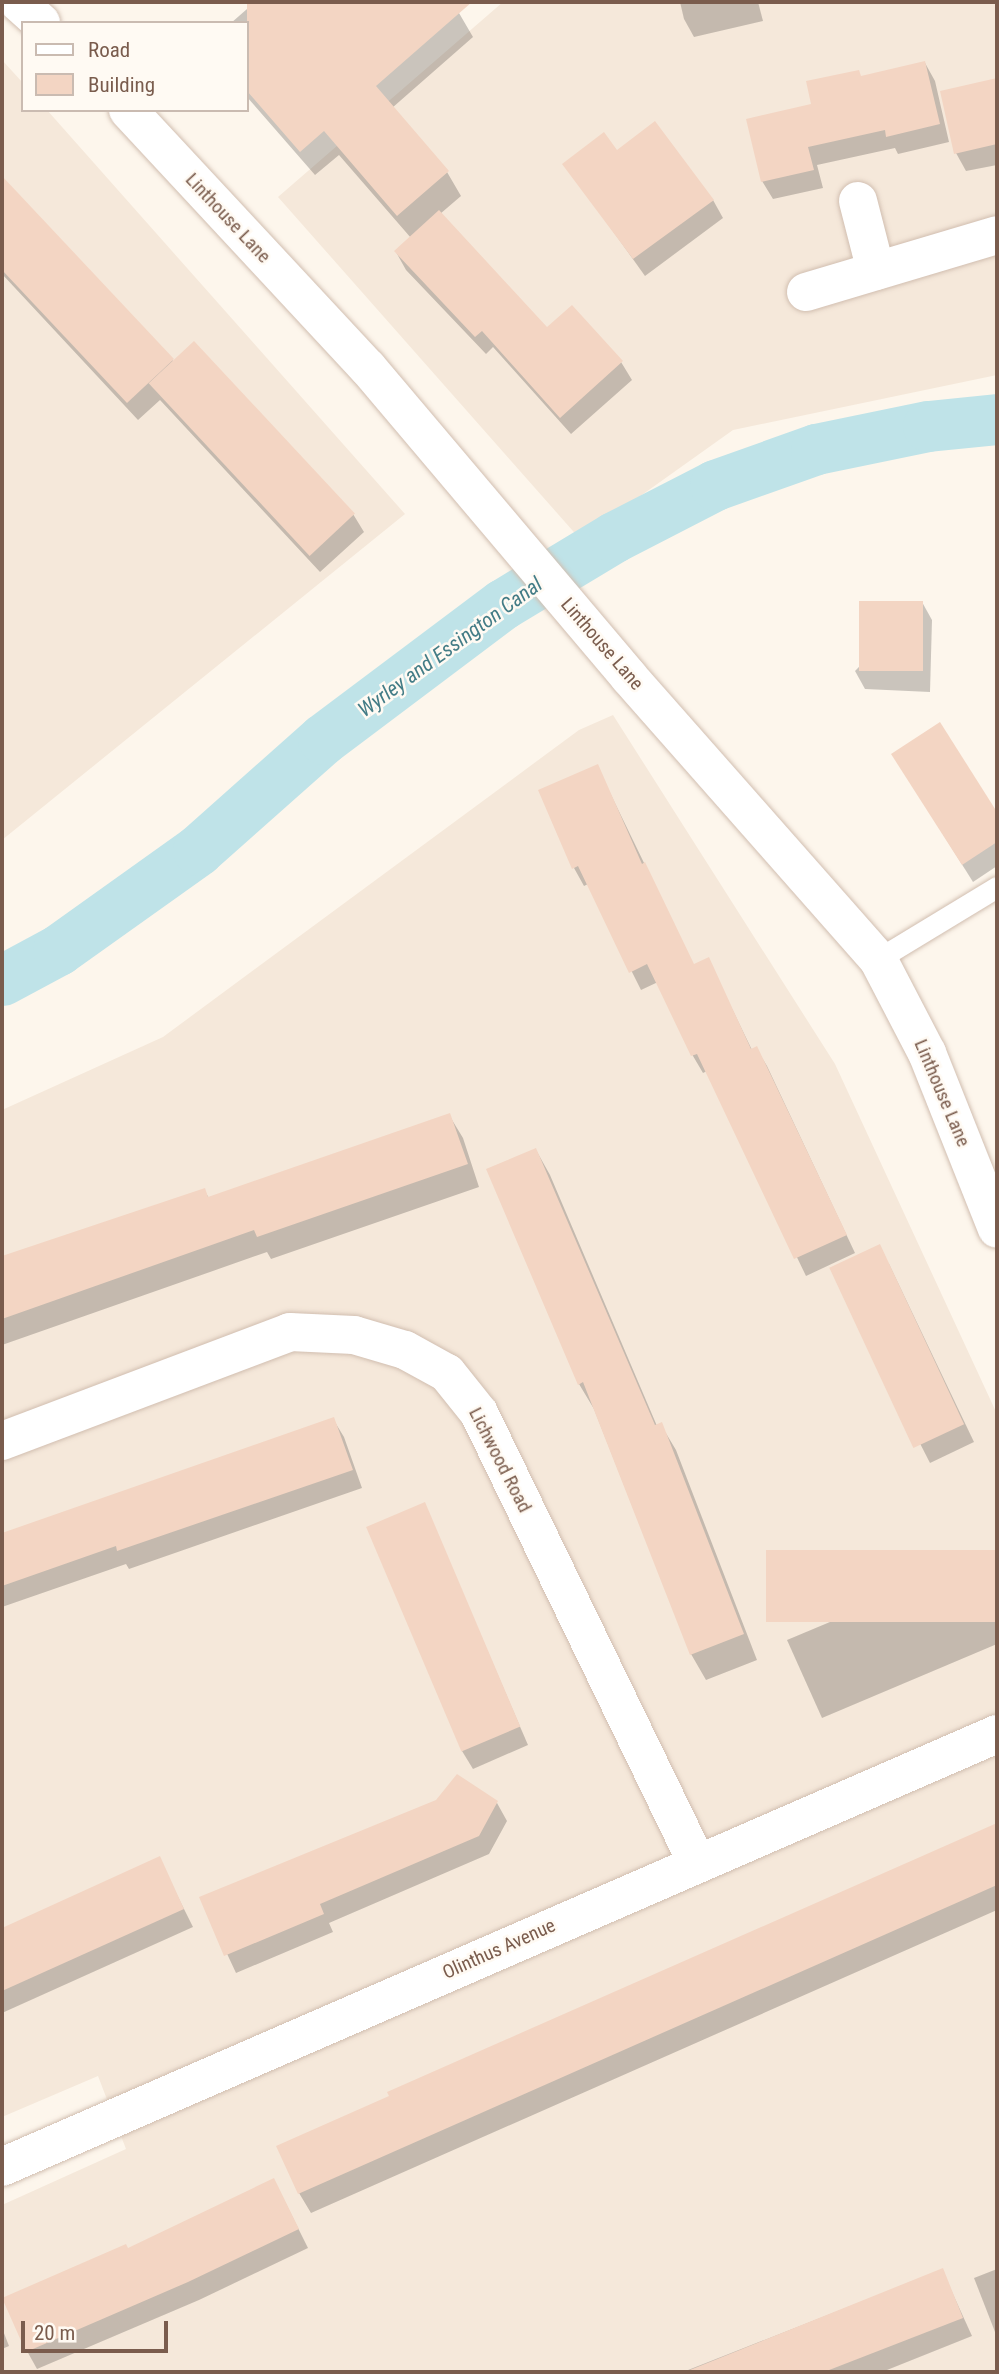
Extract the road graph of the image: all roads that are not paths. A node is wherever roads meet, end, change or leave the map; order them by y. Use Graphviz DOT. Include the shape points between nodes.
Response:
graph roads {
  1 [pos="19,2"];
  2 [pos="39,21"];
  3 [pos="130,112"];
  4 [pos="858,201"];
  5 [pos="997,235"];
  6 [pos="876,271"];
  7 [pos="806,292"];
  8 [pos="997,887"];
  9 [pos="878,959"];
  10 [pos="997,1229"];
  11 [pos="2,1441"];
  12 [pos="997,1734"];
  13 [pos="697,1863"];
  14 [pos="2,2167"];
  1 -- 2 [label="street"];
  3 -- 9 [label="street, Linthouse Lane" via="368,368 629,677"];
  4 -- 6 [label="street"];
  5 -- 6 [label="street"];
  6 -- 7 [label="street"];
  8 -- 9 [label="lane"];
  9 -- 10 [label="street, Linthouse Lane" via="927,1053"];
  11 -- 13 [label="street, Lichwood Road" via="290,1332 354,1335 405,1350 447,1373 479,1413"];
  12 -- 13 [label="street, Olinthus Avenue"];
  13 -- 14 [label="street, Olinthus Avenue"];
}
